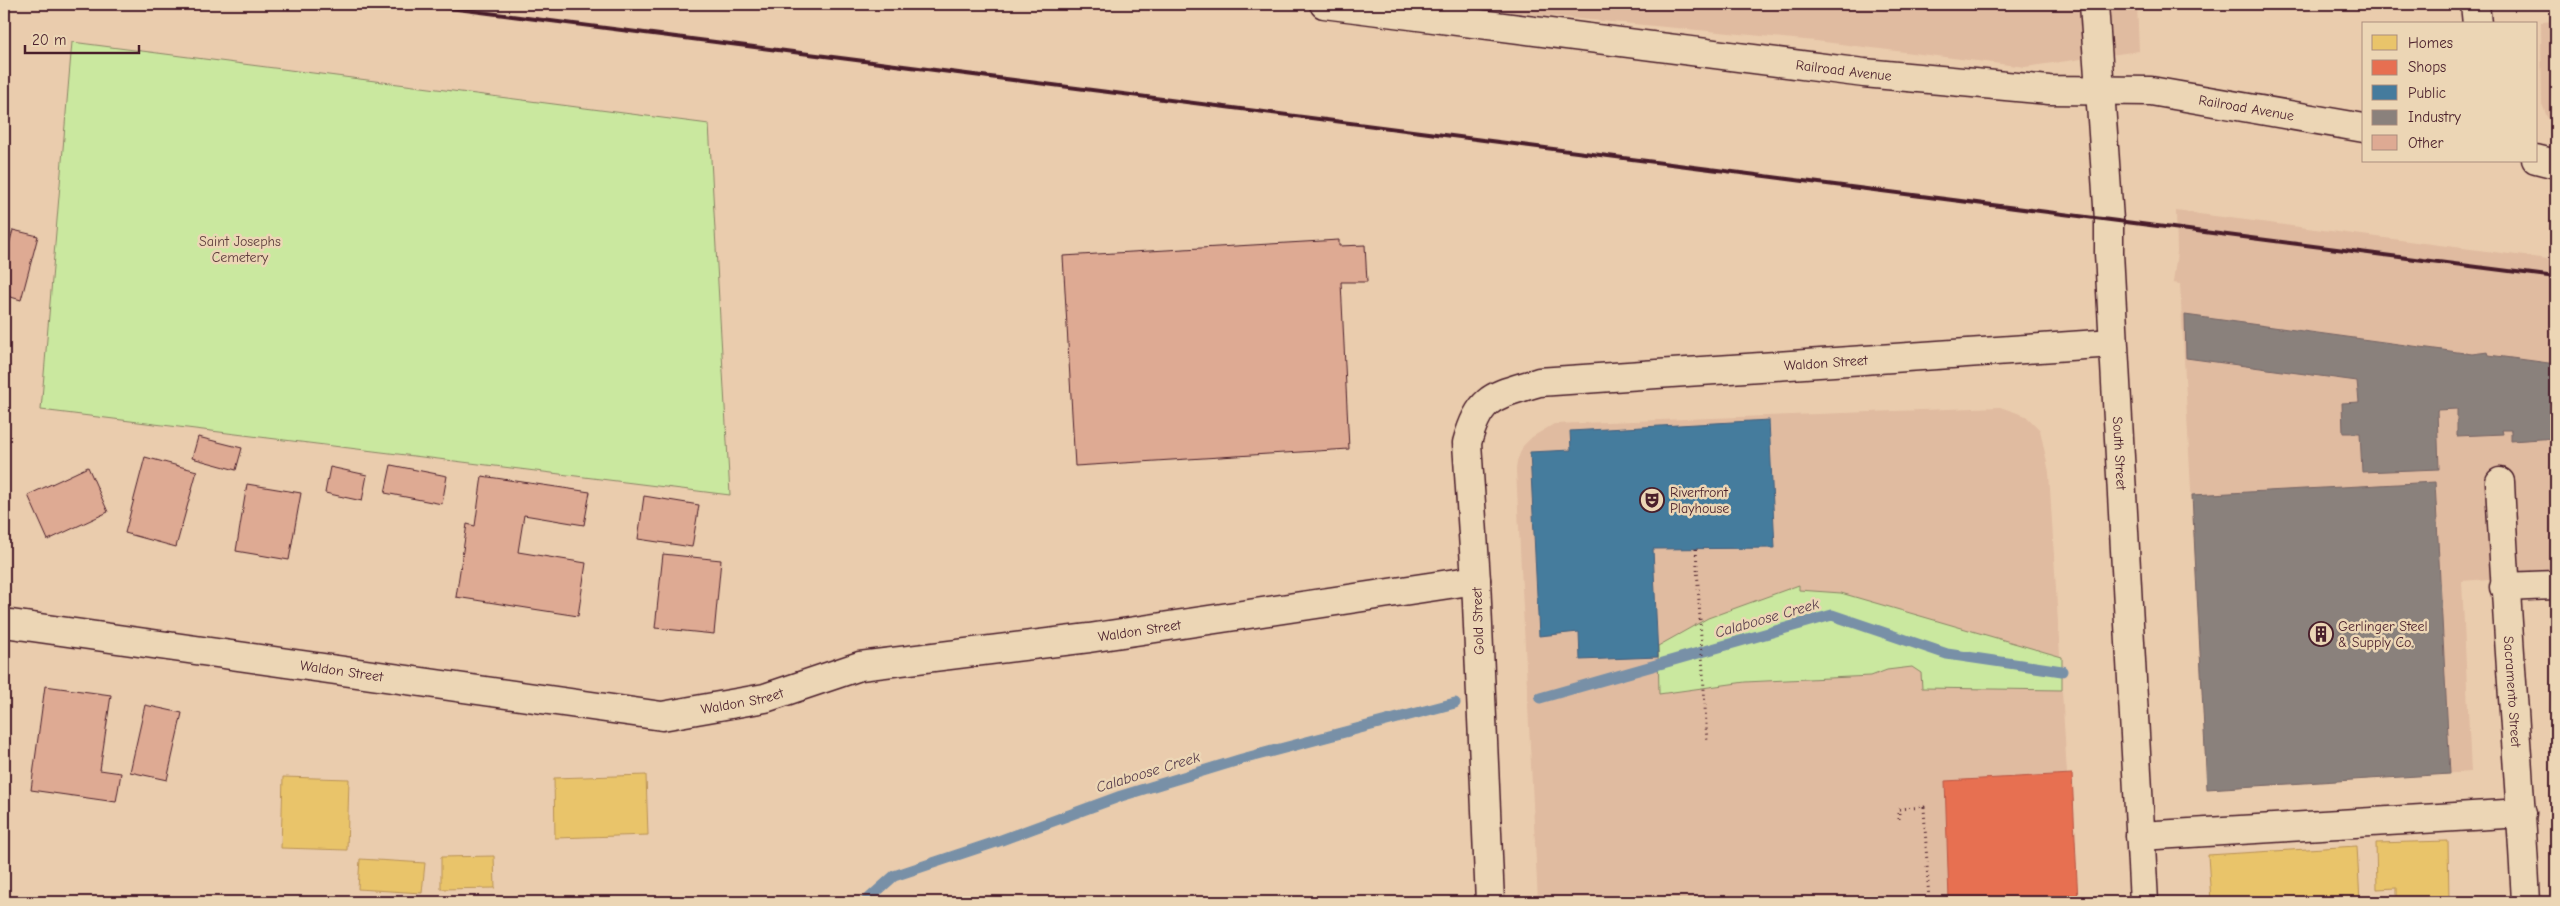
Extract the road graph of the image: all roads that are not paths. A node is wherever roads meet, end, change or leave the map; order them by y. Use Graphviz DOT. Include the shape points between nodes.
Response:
graph roads {
  1 [pos="1324,4"];
  2 [pos="2094,4"];
  3 [pos="2475,4"];
  4 [pos="1435,11"];
  5 [pos="2477,22"];
  6 [pos="2099,90"];
  7 [pos="2362,128"];
  8 [pos="2538,160"];
  9 [pos="2556,164"];
  10 [pos="2114,343"];
  11 [pos="1539,382"];
  12 [pos="2500,482"];
  13 [pos="1476,580"];
  14 [pos="2556,586"];
  15 [pos="2504,587"];
  16 [pos="4,623"];
  17 [pos="2522,813"];
  18 [pos="2140,836"];
  19 [pos="1490,902"];
  20 [pos="2144,902"];
  21 [pos="2526,902"];
  1 -- 4 [label="street, Railroad Avenue"];
  2 -- 6 [label="street, South Street"];
  3 -- 5 [label="street"];
  4 -- 6 [label="street, Railroad Avenue" via="1864,73 2049,90"];
  6 -- 7 [label="street, Railroad Avenue" via="2151,90"];
  6 -- 10 [label="street, South Street"];
  8 -- 9 [label="street"];
  10 -- 11 [label="street, Waldon Street"];
  10 -- 18 [label="street, South Street"];
  11 -- 13 [label="street, Gold Street" via="1491,397 1473,422 1467,443"];
  12 -- 15 [label="street, Sacramento Street"];
  13 -- 16 [label="street, Waldon Street" via="1089,638 860,666 766,698 662,716"];
  13 -- 19 [label="street, Gold Street"];
  14 -- 15 [label="street"];
  15 -- 17 [label="street, Sacramento Street"];
  17 -- 18 [label="street"];
  17 -- 21 [label="street, Sacramento Street"];
  18 -- 20 [label="street, South Street"];
}
